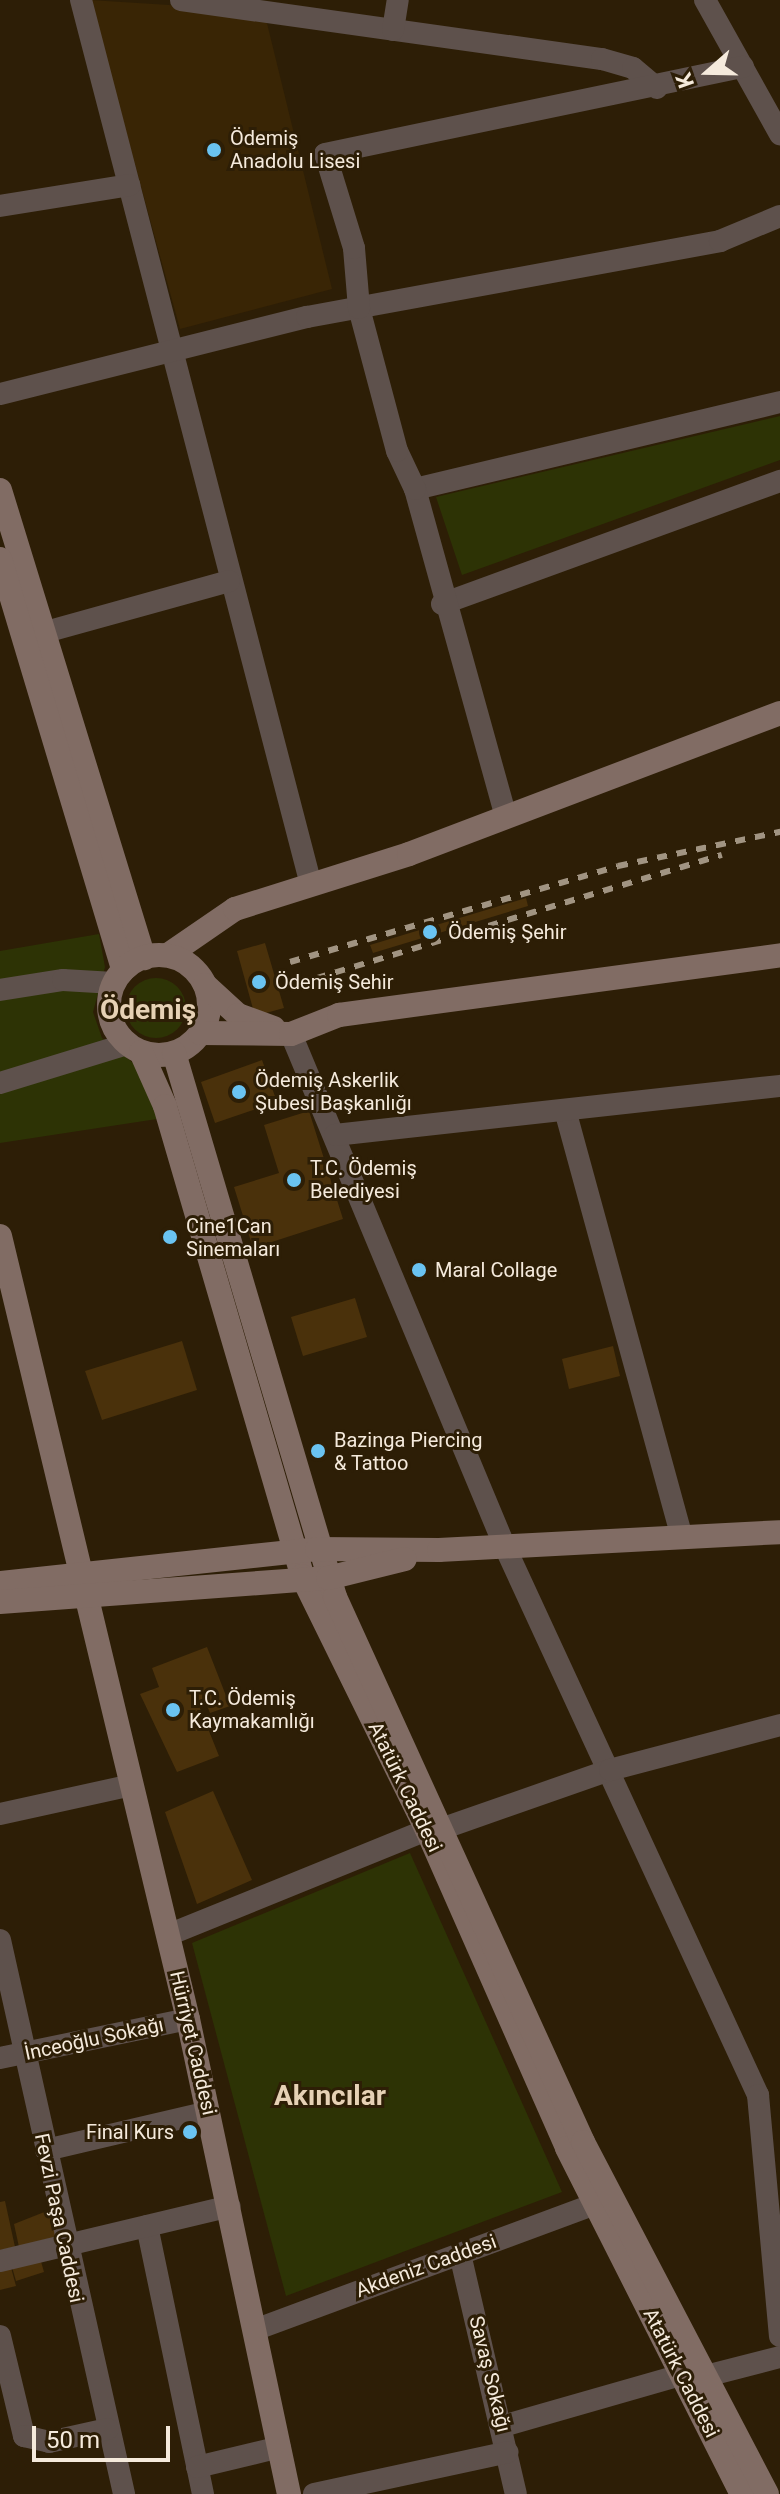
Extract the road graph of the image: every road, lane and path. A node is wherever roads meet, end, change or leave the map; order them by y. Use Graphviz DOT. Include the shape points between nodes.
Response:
graph roads {
  1 [pos="81,0"];
  2 [pos="181,0"];
  3 [pos="398,0"];
  4 [pos="705,0"];
  5 [pos="393,30"];
  6 [pos="743,67"];
  7 [pos="657,88"];
  8 [pos="780,134"];
  9 [pos="129,185"];
  10 [pos="0,206"];
  11 [pos="780,216"];
  12 [pos="359,308"];
  13 [pos="167,350"];
  14 [pos="0,394"];
  15 [pos="780,402"];
  16 [pos="780,481"];
  17 [pos="415,489"];
  18 [pos="0,490"];
  19 [pos="0,559"];
  20 [pos="229,581"];
  21 [pos="442,604"];
  22 [pos="42,633"];
  23 [pos="780,713"];
  24 [pos="506,817"];
  25 [pos="311,885"];
  26 [pos="780,955"];
  27 [pos="137,966"];
  28 [pos="205,985"];
  29 [pos="0,990"];
  30 [pos="200,1033"];
  31 [pos="291,1034"];
  32 [pos="134,1048"];
  33 [pos="174,1053"];
  34 [pos="0,1083"];
  35 [pos="780,1086"];
  36 [pos="565,1110"];
  37 [pos="335,1135"];
  38 [pos="0,1236"];
  39 [pos="780,1532"];
  40 [pos="682,1537"];
  41 [pos="505,1547"];
  42 [pos="439,1550"];
  43 [pos="305,1560"];
  44 [pos="328,1578"];
  45 [pos="0,1583"];
  46 [pos="86,1586"];
  47 [pos="0,1602"];
  48 [pos="780,1725"];
  49 [pos="610,1770"];
  50 [pos="132,1785"];
  51 [pos="0,1814"];
  52 [pos="436,1829"];
  53 [pos="168,1935"];
  54 [pos="0,1940"];
  55 [pos="188,2019"];
  56 [pos="10,2057"];
  57 [pos="208,2112"];
  58 [pos="773,2129"];
  59 [pos="46,2150"];
  60 [pos="595,2204"];
  61 [pos="230,2206"];
  62 [pos="147,2226"];
  63 [pos="63,2246"];
  64 [pos="460,2254"];
  65 [pos="0,2261"];
  66 [pos="257,2329"];
  67 [pos="0,2336"];
  68 [pos="780,2336"];
  69 [pos="780,2357"];
  70 [pos="694,2376"];
  71 [pos="503,2426"];
  72 [pos="108,2429"];
  73 [pos="280,2447"];
  74 [pos="508,2452"];
  75 [pos="197,2467"];
  76 [pos="124,2494"];
  77 [pos="203,2494"];
  78 [pos="289,2494"];
  79 [pos="314,2494"];
  80 [pos="516,2494"];
  81 [pos="742,2494"];
  82 [pos="767,2494"];
  1 -- 9 [label="street"];
  2 -- 5 [label="street"];
  3 -- 5 [label="street"];
  4 -- 6 [label="street"];
  5 -- 7 [label="street" via="602,59 633,68"];
  6 -- 7 [label="street"];
  6 -- 8 [label="street"];
  7 -- 12 [label="street" via="325,154 354,248"];
  9 -- 10 [label="street"];
  9 -- 13 [label="street"];
  11 -- 12 [label="street" via="720,241"];
  12 -- 13 [label="street"];
  12 -- 17 [label="street" via="397,451"];
  13 -- 14 [label="street"];
  13 -- 20 [label="street"];
  15 -- 17 [label="street"];
  16 -- 21 [label="street"];
  17 -- 21 [label="street"];
  18 -- 22 [label="main road"];
  19 -- 27 [label="main road"];
  20 -- 22 [label="street"];
  20 -- 25 [label="street"];
  21 -- 24 [label="street"];
  22 -- 27 [label="main road"];
  23 -- 24 [label="main road"];
  24 -- 25 [label="main road"];
  25 -- 27 [label="main road" via="235,909"];
  26 -- 31 [label="main road" via="339,1015"];
  27 -- 28 [label="main road"];
  27 -- 29 [label="street"];
  27 -- 32 [label="main road" via="110,1015"];
  28 -- 30 [label="main road" via="209,1001"];
  28 -- 31 [label="main road" via="238,1015"];
  30 -- 31 [label="main road"];
  30 -- 33 [label="main road"];
  31 -- 37 [label="street"];
  32 -- 33 [label="main road"];
  32 -- 34 [label="street"];
  32 -- 43 [label="main road, Atatürk Caddesi" via="165,1106"];
  33 -- 43 [label="main road, Atatürk Caddesi"];
  35 -- 36 [label="street"];
  36 -- 37 [label="street"];
  36 -- 40 [label="street"];
  37 -- 41 [label="street"];
  38 -- 46 [label="main road, Hürriyet Caddesi"];
  39 -- 40 [label="main road"];
  40 -- 41 [label="main road"];
  41 -- 42 [label="main road"];
  41 -- 49 [label="street"];
  42 -- 43 [label="main road"];
  42 -- 44 [label="main road"];
  43 -- 44 [label="main road, Atatürk Caddesi"];
  43 -- 46 [label="main road"];
  43 -- 52 [label="main road, Atatürk Caddesi"];
  44 -- 52 [label="main road, Atatürk Caddesi"];
  45 -- 46 [label="main road"];
  46 -- 47 [label="main road"];
  46 -- 50 [label="main road, Hürriyet Caddesi"];
  48 -- 49 [label="street"];
  49 -- 52 [label="street"];
  49 -- 58 [label="street"];
  50 -- 51 [label="street"];
  50 -- 53 [label="main road, Hürriyet Caddesi"];
  52 -- 53 [label="street"];
  52 -- 60 [label="main road, Atatürk Caddesi"];
  52 -- 70 [label="main road, Atatürk Caddesi"];
  53 -- 55 [label="main road, Hürriyet Caddesi"];
  54 -- 56 [label="street, Fevzi Paşa Caddesi"];
  55 -- 56 [label="street, İnceoğlu Sokağı"];
  55 -- 57 [label="main road, Hürriyet Caddesi"];
  56 -- 59 [label="street, Fevzi Paşa Caddesi"];
  57 -- 59 [label="street"];
  57 -- 61 [label="main road, Hürriyet Caddesi"];
  58 -- 68 [label="street"];
  59 -- 63 [label="street, Fevzi Paşa Caddesi"];
  60 -- 64 [label="street, Akdeniz Caddesi"];
  60 -- 70 [label="main road, Atatürk Caddesi"];
  61 -- 62 [label="street"];
  61 -- 66 [label="main road, Hürriyet Caddesi"];
  62 -- 63 [label="street"];
  62 -- 75 [label="street"];
  63 -- 65 [label="street"];
  63 -- 72 [label="street, Fevzi Paşa Caddesi"];
  64 -- 66 [label="street, Akdeniz Caddesi"];
  64 -- 71 [label="street, Savaş Sokağı"];
  66 -- 73 [label="main road, Hürriyet Caddesi"];
  67 -- 72 [label="street" via="24,2436 49,2442"];
  69 -- 70 [label="street"];
  70 -- 71 [label="street"];
  70 -- 81 [label="main road, Atatürk Caddesi"];
  70 -- 82 [label="main road, Atatürk Caddesi"];
  71 -- 74 [label="street, Savaş Sokağı"];
  72 -- 76 [label="street, Fevzi Paşa Caddesi"];
  73 -- 75 [label="street"];
  73 -- 78 [label="main road, Hürriyet Caddesi"];
  74 -- 79 [label="street"];
  74 -- 80 [label="street, Savaş Sokağı"];
  75 -- 77 [label="street"];
}
